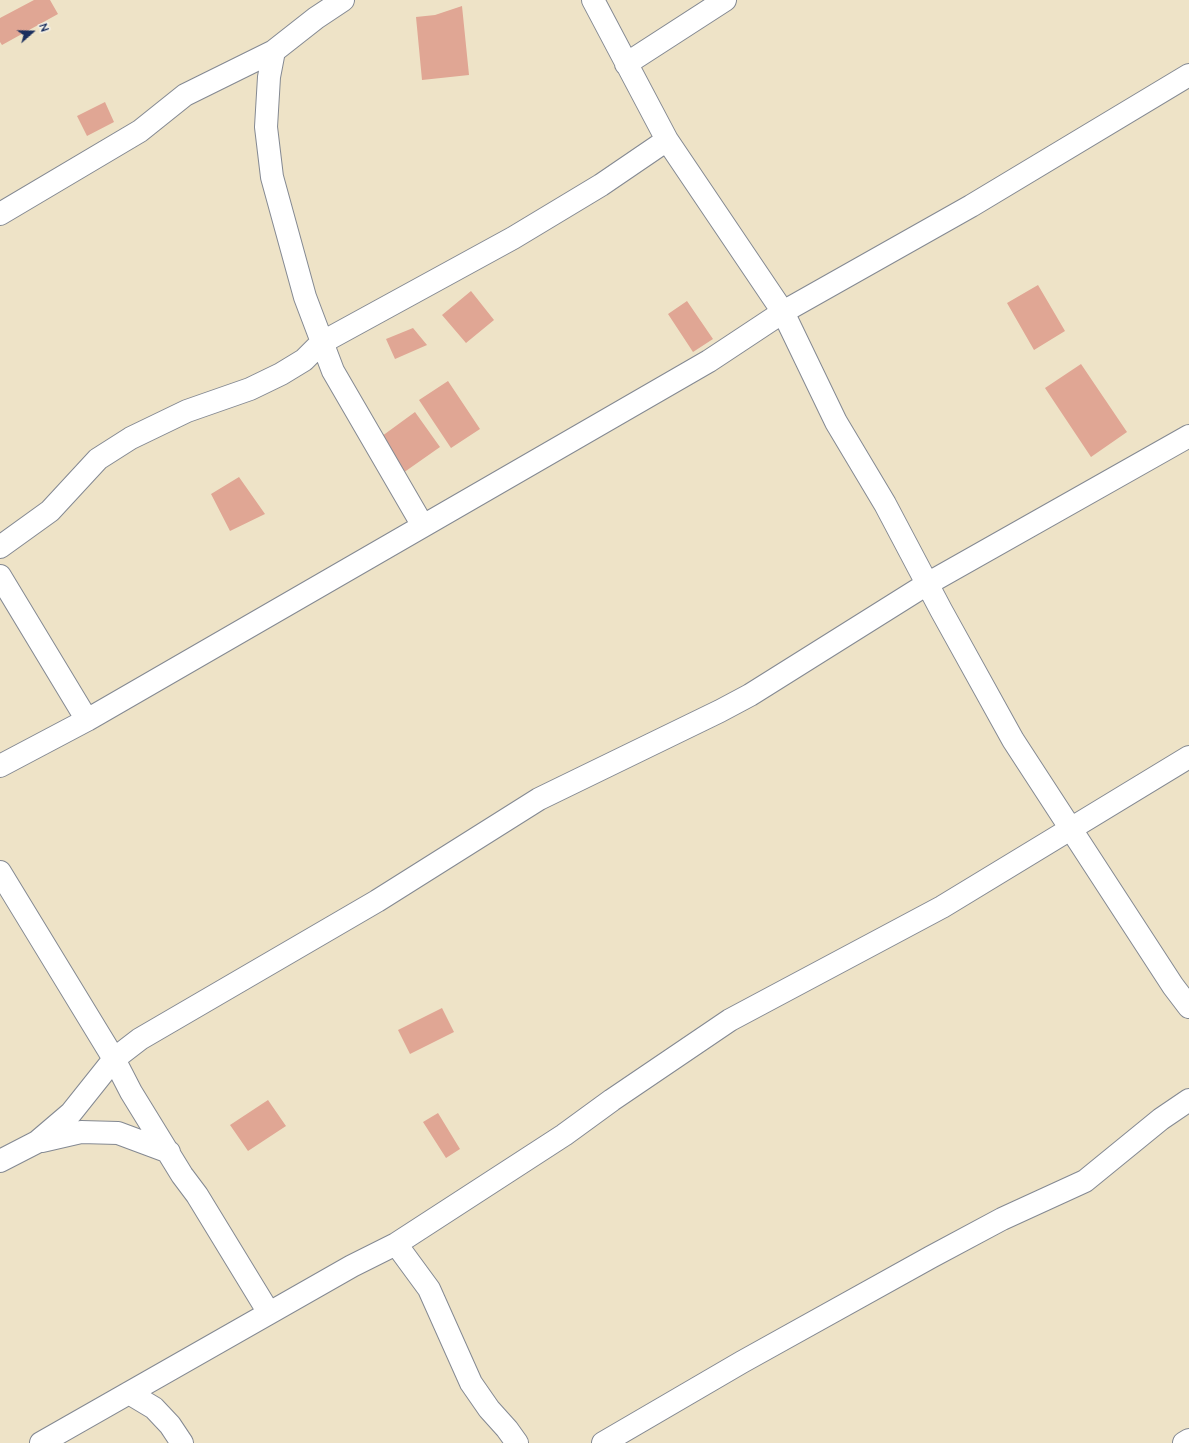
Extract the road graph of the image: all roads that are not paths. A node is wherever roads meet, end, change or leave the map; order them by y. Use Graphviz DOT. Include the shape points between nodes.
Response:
graph roads {
  1 [pos="343,0"];
  2 [pos="593,0"];
  3 [pos="725,0"];
  4 [pos="274,52"];
  5 [pos="626,64"];
  6 [pos="1189,75"];
  7 [pos="667,140"];
  8 [pos="0,214"];
  9 [pos="783,312"];
  10 [pos="321,343"];
  11 [pos="1189,436"];
  12 [pos="423,526"];
  13 [pos="0,547"];
  14 [pos="0,576"];
  15 [pos="927,584"];
  16 [pos="87,720"];
  17 [pos="1189,756"];
  18 [pos="0,766"];
  19 [pos="1070,827"];
  20 [pos="0,872"];
  21 [pos="1189,1007"];
  22 [pos="114,1059"];
  23 [pos="1189,1100"];
  24 [pos="37,1142"];
  25 [pos="168,1152"];
  26 [pos="0,1161"];
  27 [pos="396,1244"];
  28 [pos="269,1313"];
  29 [pos="129,1393"];
  30 [pos="1189,1440"];
  31 [pos="41,1443"];
  32 [pos="182,1443"];
  33 [pos="517,1443"];
  34 [pos="603,1443"];
  35 [pos="1184,1443"];
  1 -- 4 [label="street"];
  2 -- 5 [label="street"];
  3 -- 5 [label="street"];
  4 -- 8 [label="street" via="185,95 140,131"];
  4 -- 10 [label="street" via="269,77 266,127 272,177 305,297"];
  5 -- 7 [label="street"];
  6 -- 9 [label="street" via="971,206"];
  7 -- 9 [label="street"];
  7 -- 10 [label="street" via="601,185 513,238"];
  9 -- 12 [label="street" via="709,361"];
  9 -- 15 [label="street" via="836,422 885,504"];
  10 -- 12 [label="street" via="340,383"];
  10 -- 13 [label="street" via="304,360 282,374 250,389 162,422 104,455 50,511"];
  11 -- 15 [label="street"];
  12 -- 16 [label="street"];
  14 -- 16 [label="street"];
  15 -- 19 [label="street" via="1013,740"];
  15 -- 22 [label="street" via="738,702 539,799 377,901 140,1039"];
  16 -- 18 [label="street"];
  17 -- 19 [label="street"];
  19 -- 21 [label="street"];
  19 -- 27 [label="street" via="942,907 730,1020 618,1095 564,1135"];
  20 -- 22 [label="street"];
  22 -- 24 [label="street" via="71,1114"];
  22 -- 25 [label="street"];
  23 -- 34 [label="street" via="1161,1119 1085,1181 1002,1219 931,1257"];
  24 -- 25 [label="street" via="81,1132 118,1133"];
  24 -- 26 [label="street"];
  25 -- 28 [label="street"];
  27 -- 28 [label="street"];
  27 -- 33 [label="street" via="429,1289 472,1383"];
  28 -- 29 [label="street"];
  29 -- 31 [label="street"];
  29 -- 32 [label="street" via="154,1408"];
  30 -- 35 [label="street"];
}
